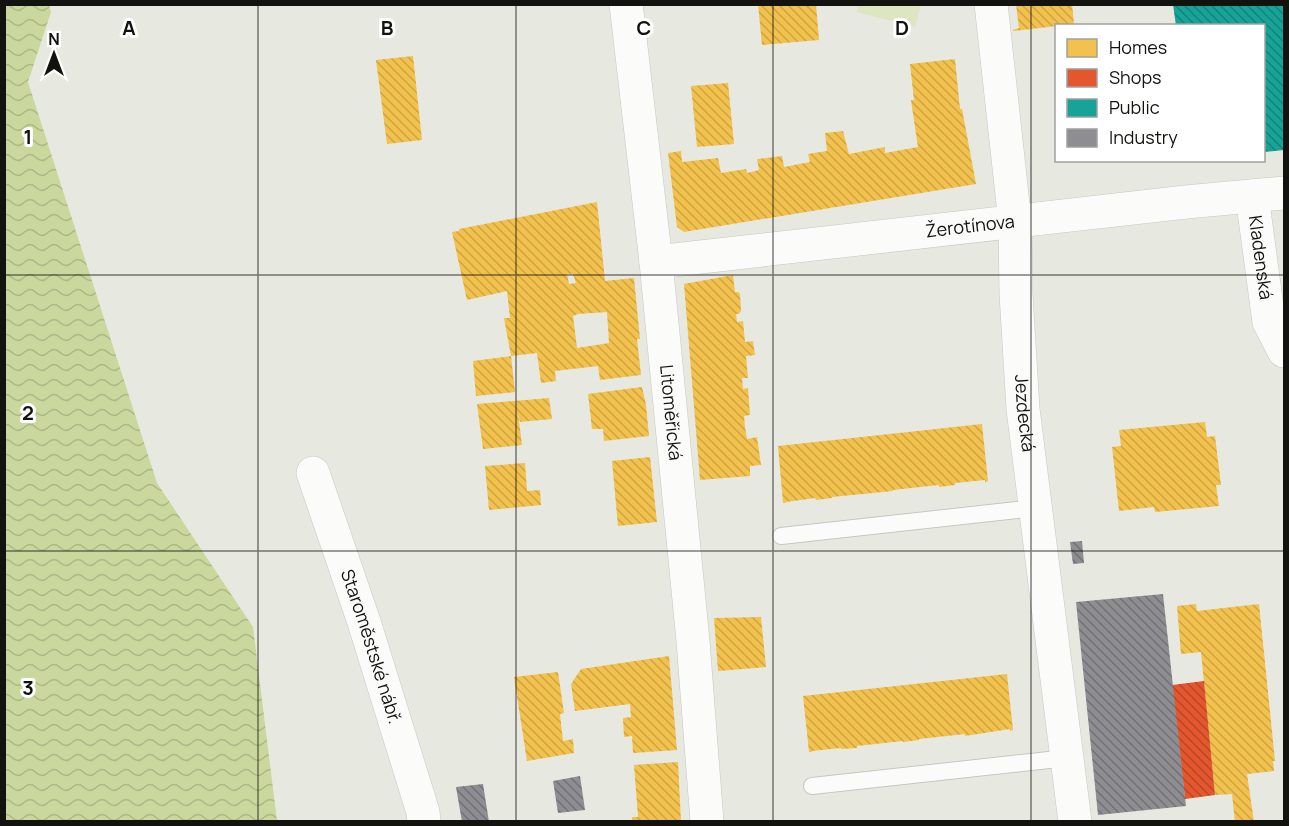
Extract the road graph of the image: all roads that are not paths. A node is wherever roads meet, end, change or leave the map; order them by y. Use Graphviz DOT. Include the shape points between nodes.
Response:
graph roads {
  1 [pos="626,4"];
  2 [pos="991,4"];
  3 [pos="1284,193"];
  4 [pos="1252,196"];
  5 [pos="1015,222"];
  6 [pos="656,262"];
  7 [pos="1284,351"];
  8 [pos="313,473"];
  9 [pos="1035,508"];
  10 [pos="781,536"];
  11 [pos="1067,758"];
  12 [pos="812,786"];
  13 [pos="424,822"];
  14 [pos="706,822"];
  15 [pos="1075,822"];
  1 -- 6 [label="street, Litoměřická"];
  2 -- 5 [label="street, Jezdecká"];
  3 -- 4 [label="street, Žerotínova"];
  4 -- 5 [label="street, Žerotínova"];
  4 -- 7 [label="street, Kladenská" via="1269,322"];
  5 -- 6 [label="street, Žerotínova"];
  5 -- 9 [label="street, Jezdecká" via="1023,409"];
  6 -- 14 [label="street, Litoměřická" via="692,630"];
  8 -- 13 [label="street, Staroměstské nábř." via="364,622"];
  9 -- 10 [label="lane"];
  9 -- 11 [label="street, Jezdecká"];
  11 -- 12 [label="lane"];
  11 -- 15 [label="street, Jezdecká"];
}
